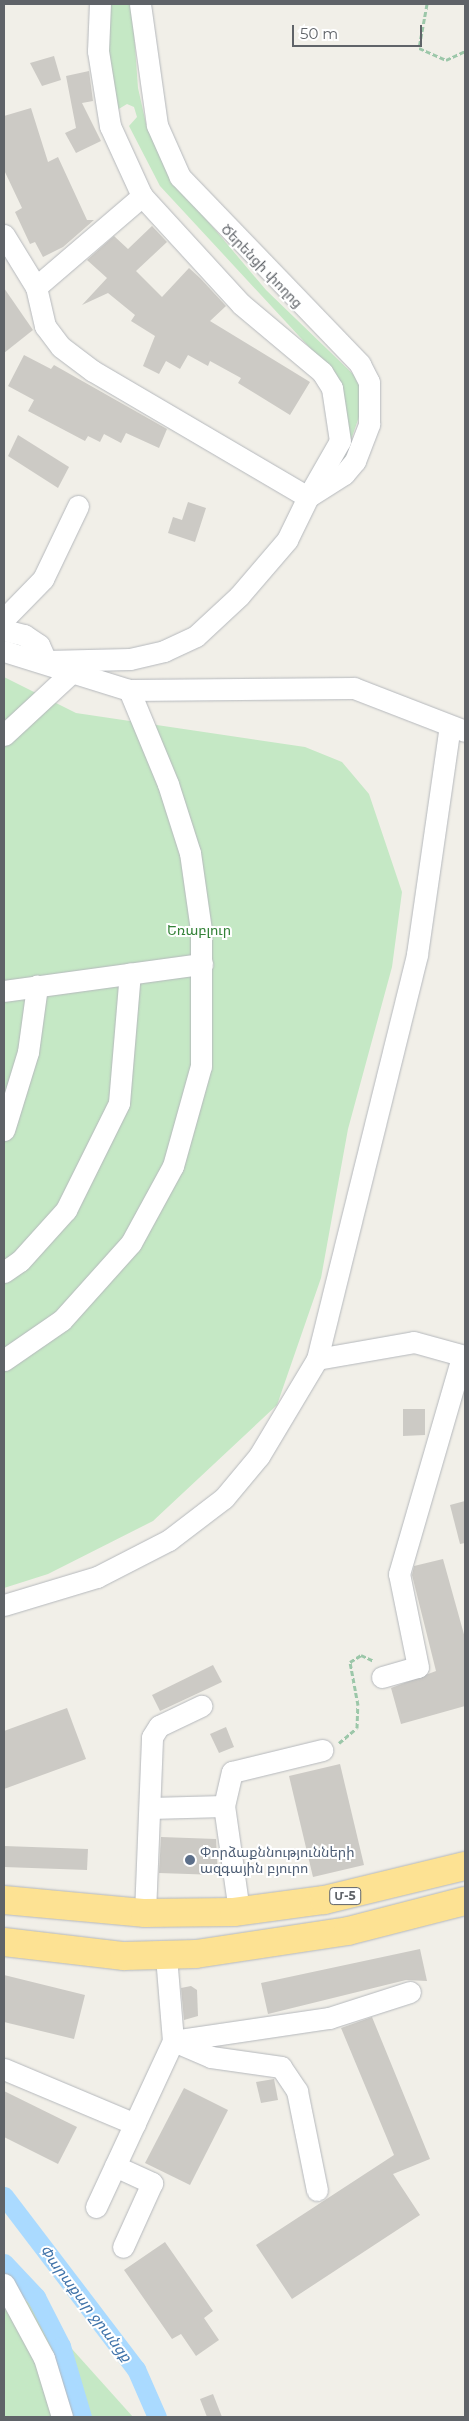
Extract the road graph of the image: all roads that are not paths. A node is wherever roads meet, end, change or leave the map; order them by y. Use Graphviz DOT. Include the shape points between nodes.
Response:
graph roads {
  1 [pos="100,4"];
  2 [pos="140,4"];
  3 [pos="142,196"];
  4 [pos="4,234"];
  5 [pos="36,287"];
  6 [pos="308,497"];
  7 [pos="78,506"];
  8 [pos="4,619"];
  9 [pos="4,630"];
  10 [pos="4,651"];
  11 [pos="46,661"];
  12 [pos="72,672"];
  13 [pos="129,690"];
  14 [pos="458,728"];
  15 [pos="4,735"];
  16 [pos="202,964"];
  17 [pos="130,974"];
  18 [pos="37,986"];
  19 [pos="4,991"];
  20 [pos="5,1124"];
  21 [pos="4,1272"];
  22 [pos="463,1356"];
  23 [pos="318,1359"];
  24 [pos="4,1360"];
  25 [pos="4,1605"];
  26 [pos="382,1677"];
  27 [pos="201,1706"];
  28 [pos="322,1750"];
  29 [pos="224,1806"];
  30 [pos="150,1808"];
  31 [pos="465,1866"];
  32 [pos="4,1900"];
  33 [pos="465,1901"];
  34 [pos="230,1912"];
  35 [pos="145,1913"];
  36 [pos="4,1942"];
  37 [pos="224,1951"];
  38 [pos="166,1956"];
  39 [pos="410,1992"];
  40 [pos="173,2041"];
  41 [pos="4,2069"];
  42 [pos="135,2124"];
  43 [pos="115,2166"];
  44 [pos="317,2190"];
  45 [pos="96,2207"];
  46 [pos="123,2247"];
  47 [pos="4,2284"];
  48 [pos="62,2417"];
  1 -- 3 [label="street" via="98,51 110,126"];
  2 -- 6 [label="street, Ծերենցի փողոց" via="157,125 180,177 293,299 345,347 369,382 370,424 364,447 344,474"];
  3 -- 5 [label="street"];
  3 -- 6 [label="street" via="241,304 322,372 332,388 340,441"];
  4 -- 5 [label="street"];
  5 -- 6 [label="street" via="45,326 61,347 93,371"];
  6 -- 11 [label="street" via="287,540 239,596 196,636 164,651 130,659"];
  7 -- 8 [label="street" via="43,578"];
  9 -- 11 [label="street" via="24,635 40,645"];
  10 -- 11 [label="street"];
  11 -- 12 [label="street"];
  12 -- 13 [label="street"];
  12 -- 15 [label="street"];
  13 -- 14 [label="street" via="354,688"];
  13 -- 16 [label="street" via="168,784 190,853"];
  14 -- 23 [label="street" via="417,954"];
  16 -- 17 [label="street"];
  16 -- 24 [label="street" via="201,1066 173,1166 131,1243 62,1320"];
  17 -- 18 [label="street"];
  17 -- 21 [label="street" via="119,1103 66,1210 20,1261"];
  18 -- 19 [label="street"];
  18 -- 20 [label="street" via="28,1052"];
  22 -- 23 [label="street" via="414,1342"];
  22 -- 26 [label="street" via="399,1574 418,1667"];
  23 -- 25 [label="street" via="259,1456 224,1498 169,1540 97,1577"];
  27 -- 30 [label="street" via="154,1731"];
  28 -- 29 [label="street" via="232,1772"];
  29 -- 30 [label="street"];
  29 -- 34 [label="street"];
  30 -- 35 [label="street"];
  31 -- 34 [label="highway, Մ-5" via="324,1900"];
  32 -- 35 [label="highway, Մ-5"];
  33 -- 37 [label="highway" via="348,1931"];
  34 -- 35 [label="highway, Մ-5"];
  34 -- 37 [label="highway"];
  36 -- 38 [label="highway" via="124,1956"];
  37 -- 38 [label="highway"];
  38 -- 40 [label="street"];
  39 -- 40 [label="street" via="329,2018"];
  40 -- 42 [label="street"];
  40 -- 44 [label="street" via="211,2057 281,2067 297,2091"];
  41 -- 42 [label="street"];
  42 -- 43 [label="street"];
  43 -- 45 [label="street"];
  43 -- 46 [label="street" via="152,2183"];
  47 -- 48 [label="street" via="44,2358"];
}
